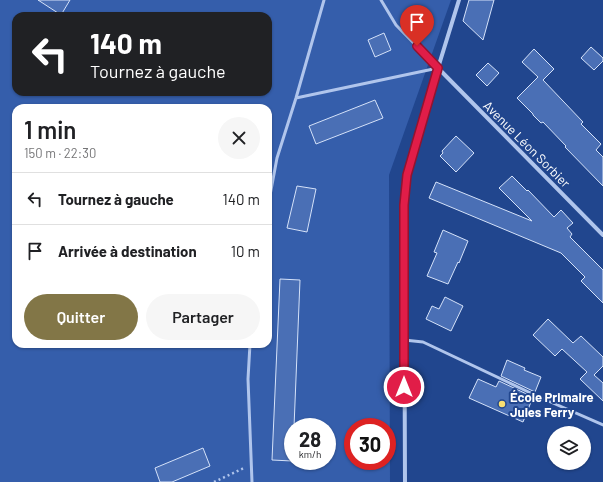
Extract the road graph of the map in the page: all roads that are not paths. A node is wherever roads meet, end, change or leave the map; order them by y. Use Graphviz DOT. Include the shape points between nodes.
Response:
graph roads {
  1 [pos="324,0"];
  2 [pos="381,0"];
  3 [pos="459,0"];
  4 [pos="438,68"];
  5 [pos="296,98"];
  6 [pos="272,185"];
  7 [pos="603,234"];
  8 [pos="404,340"];
  9 [pos="250,348"];
  10 [pos="603,425"];
  11 [pos="252,482"];
  12 [pos="405,482"];
  1 -- 5 [label="lane"];
  2 -- 4 [label="lane" via="396,25"];
  3 -- 4 [label="street"];
  4 -- 5 [label="lane"];
  4 -- 7 [label="street, Avenue Léon Sorbier"];
  4 -- 8 [label="street" via="407,175 404,205"];
  5 -- 6 [label="lane" via="277,158"];
  8 -- 10 [label="lane" via="423,342"];
  8 -- 12 [label="street"];
  9 -- 11 [label="lane" via="248,379"];
}
